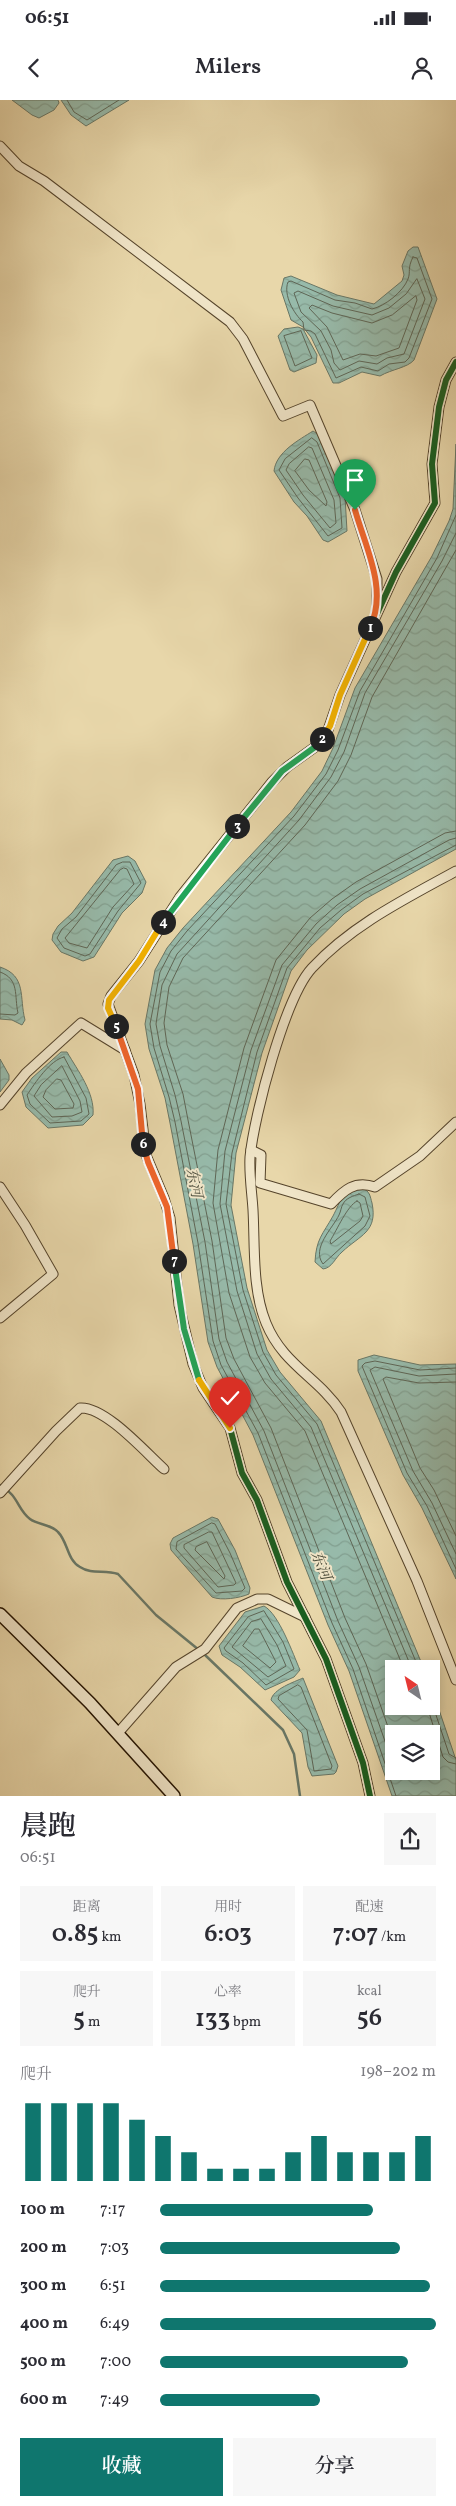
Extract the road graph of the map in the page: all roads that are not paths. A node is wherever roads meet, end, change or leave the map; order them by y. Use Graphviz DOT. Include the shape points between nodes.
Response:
graph roads {
  1 [pos="0,146"];
  2 [pos="456,362"];
  3 [pos="377,613"];
  4 [pos="456,871"];
  5 [pos="125,1050"];
  6 [pos="0,1104"];
  7 [pos="456,1122"];
  8 [pos="251,1150"];
  9 [pos="0,1188"];
  10 [pos="0,1318"];
  11 [pos="164,1469"];
  12 [pos="3,1490"];
  13 [pos="0,1614"];
  14 [pos="306,1617"];
  15 [pos="456,1680"];
  16 [pos="118,1734"];
  17 [pos="174,1796"];
  18 [pos="370,1796"];
  1 -- 3 [label="street" via="19,166 44,181 230,322 243,339 284,416 310,405 355,510 377,579"];
  2 -- 3 [label="street" via="446,380 439,407 432,464 435,503"];
  3 -- 5 [label="street" via="328,730 315,747 287,766 272,782 180,897 139,961 111,996 108,1008"];
  4 -- 8 [label="street" via="366,922 304,978 286,1020"];
  5 -- 6 [label="street" via="81,1023 26,1073"];
  5 -- 14 [label="street" via="138,1089 144,1148 170,1218 179,1305 193,1364 203,1388 230,1428 242,1473 256,1500 290,1588"];
  7 -- 8 [label="street" via="420,1156 375,1187 355,1184 331,1204 260,1183 261,1155"];
  8 -- 15 [label="street" via="258,1286 265,1322 287,1358 341,1412 417,1581"];
  9 -- 10 [label="street" via="53,1274"];
  11 -- 12 [label="street" via="125,1432 97,1412 84,1408 74,1412"];
  13 -- 16 [label="street" via="57,1668"];
  14 -- 16 [label="street" via="263,1598 237,1608 205,1649 176,1667"];
  14 -- 18 [label="street" via="326,1659 363,1763"];
  16 -- 17 [label="street"];
}
